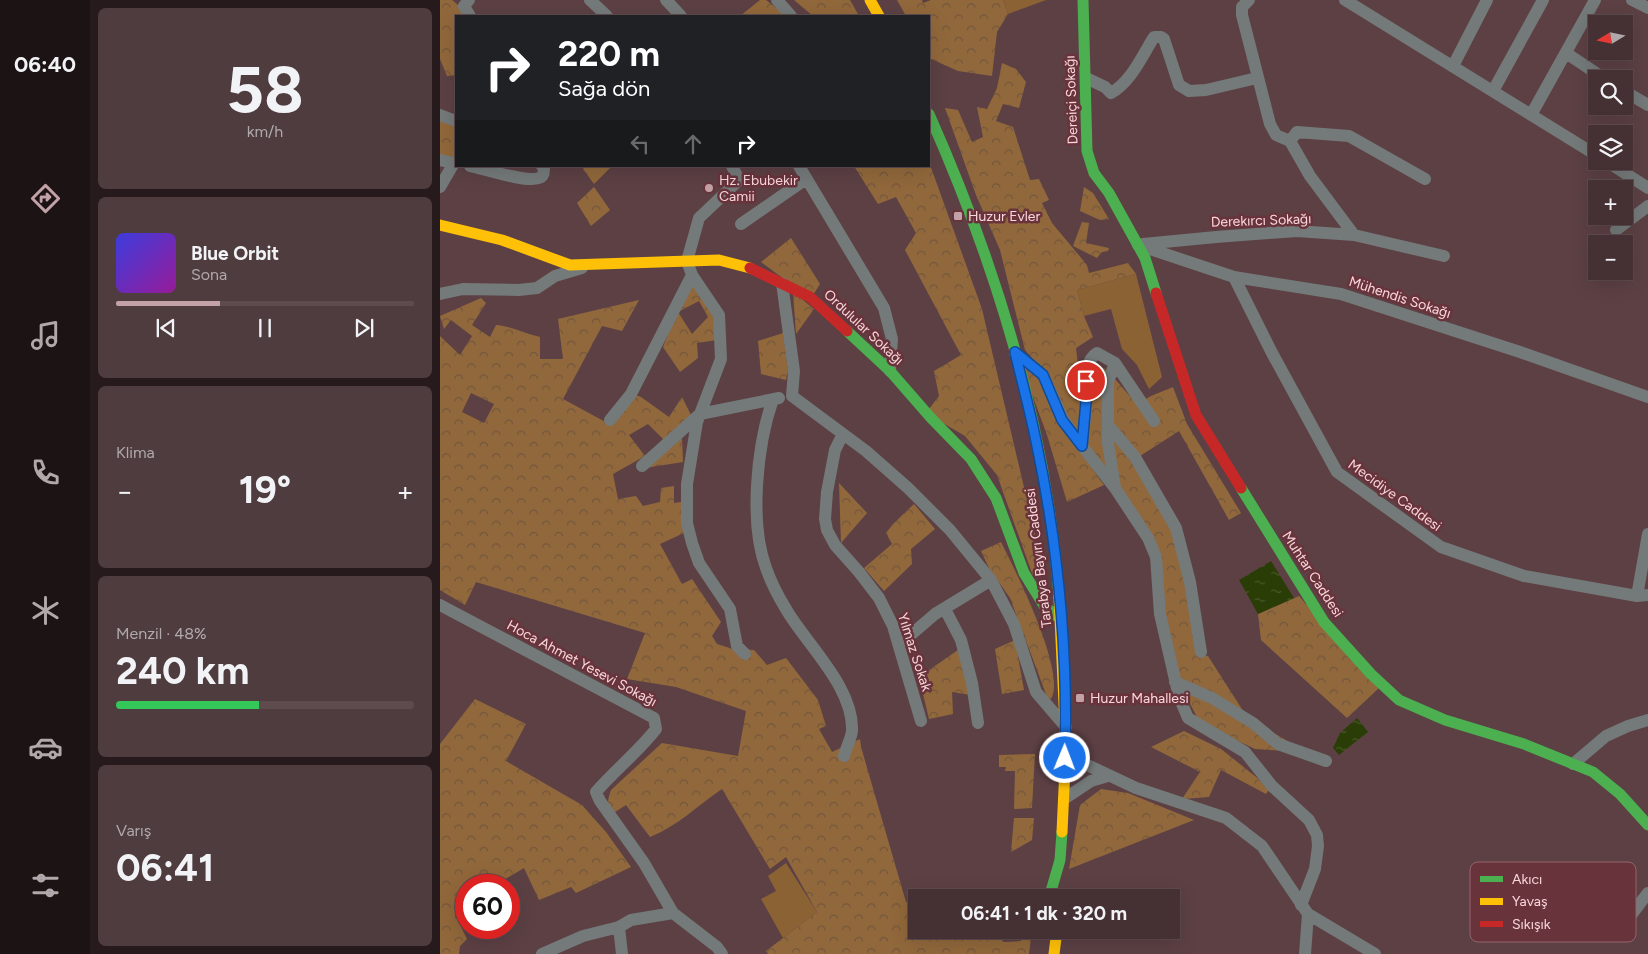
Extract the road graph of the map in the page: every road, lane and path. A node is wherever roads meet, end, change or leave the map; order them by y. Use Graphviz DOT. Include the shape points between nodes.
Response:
graph roads {
  1 [pos="469,0"];
  2 [pos="590,0"];
  3 [pos="666,0"];
  4 [pos="777,0"];
  5 [pos="870,0"];
  6 [pos="1083,0"];
  7 [pos="1249,0"];
  8 [pos="1344,0"];
  9 [pos="1487,0"];
  10 [pos="1543,0"];
  11 [pos="1595,0"];
  12 [pos="1632,0"];
  13 [pos="1648,8"];
  14 [pos="469,15"];
  15 [pos="606,15"];
  16 [pos="681,15"];
  17 [pos="790,15"];
  18 [pos="878,15"];
  19 [pos="1566,53"];
  20 [pos="1452,66"];
  21 [pos="1592,70"];
  22 [pos="1086,78"];
  23 [pos="1257,78"];
  24 [pos="1493,91"];
  25 [pos="1633,96"];
  26 [pos="1648,105"];
  27 [pos="440,115"];
  28 [pos="1531,115"];
  29 [pos="930,116"];
  30 [pos="455,121"];
  31 [pos="1290,141"];
  32 [pos="1588,150"];
  33 [pos="440,160"];
  34 [pos="455,163"];
  35 [pos="474,167"];
  36 [pos="543,167"];
  37 [pos="732,167"];
  38 [pos="800,167"];
  39 [pos="1620,170"];
  40 [pos="806,179"];
  41 [pos="1425,179"];
  42 [pos="440,187"];
  43 [pos="1648,188"];
  44 [pos="1648,206"];
  45 [pos="741,224"];
  46 [pos="440,225"];
  47 [pos="1616,230"];
  48 [pos="1354,236"];
  49 [pos="1138,245"];
  50 [pos="1444,256"];
  51 [pos="687,261"];
  52 [pos="592,265"];
  53 [pos="692,275"];
  54 [pos="1234,277"];
  55 [pos="782,283"];
  56 [pos="440,294"];
  57 [pos="1015,352"];
  58 [pos="1115,363"];
  59 [pos="890,371"];
  60 [pos="792,396"];
  61 [pos="1648,397"];
  62 [pos="773,399"];
  63 [pos="700,414"];
  64 [pos="610,420"];
  65 [pos="1154,421"];
  66 [pos="1108,425"];
  67 [pos="843,434"];
  68 [pos="1082,446"];
  69 [pos="642,466"];
  70 [pos="1115,488"];
  71 [pos="1648,534"];
  72 [pos="991,580"];
  73 [pos="1642,595"];
  74 [pos="440,604"];
  75 [pos="945,609"];
  76 [pos="1061,618"];
  77 [pos="899,644"];
  78 [pos="1201,652"];
  79 [pos="744,654"];
  80 [pos="1175,682"];
  81 [pos="1648,720"];
  82 [pos="921,721"];
  83 [pos="978,723"];
  84 [pos="1066,727"];
  85 [pos="844,756"];
  86 [pos="1065,758"];
  87 [pos="1326,761"];
  88 [pos="1573,764"];
  89 [pos="1108,776"];
  90 [pos="1064,799"];
  91 [pos="1648,825"];
  92 [pos="1059,866"];
  93 [pos="1050,889"];
  94 [pos="1062,889"];
  95 [pos="1648,893"];
  96 [pos="1304,909"];
  97 [pos="1636,909"];
  98 [pos="673,913"];
  99 [pos="619,927"];
  100 [pos="1056,939"];
  101 [pos="542,954"];
  102 [pos="622,954"];
  103 [pos="722,954"];
  104 [pos="1054,954"];
  105 [pos="1305,954"];
  106 [pos="1375,954"];
  1 -- 14 [label="street" via="464,6"];
  2 -- 15 [label="street"];
  3 -- 16 [label="street"];
  4 -- 17 [label="street"];
  5 -- 18 [label="street"];
  6 -- 22 [label="street, Dereiçi Sokağı"];
  7 -- 23 [label="street" via="1242,7 1242,14"];
  8 -- 20 [label="street"];
  9 -- 20 [label="street"];
  10 -- 24 [label="street"];
  11 -- 19 [label="street"];
  12 -- 13 [label="street"];
  19 -- 21 [label="street"];
  19 -- 28 [label="street"];
  20 -- 24 [label="street"];
  22 -- 23 [label="street" via="1111,93 1128,79 1154,37 1161,36 1179,85 1189,91"];
  22 -- 49 [label="street, Dereiçi Sokağı" via="1087,152 1094,173"];
  23 -- 31 [label="street" via="1276,136"];
  24 -- 28 [label="street"];
  25 -- 26 [label="street"];
  27 -- 30 [label="street"];
  28 -- 32 [label="street"];
  29 -- 57 [label="street, Tarabya Bayırı Caddesi" via="971,214"];
  31 -- 41 [label="street" via="1297,132 1349,136"];
  31 -- 48 [label="street" via="1310,176"];
  33 -- 34 [label="street"];
  34 -- 42 [label="street"];
  35 -- 36 [label="street" via="526,180 540,178 544,174"];
  37 -- 51 [label="street" via="739,180 698,218"];
  38 -- 40 [label="street"];
  39 -- 43 [label="street"];
  40 -- 45 [label="street"];
  40 -- 59 [label="street" via="884,308 892,339"];
  44 -- 47 [label="street"];
  46 -- 52 [label="street, Ordulular Sokağı" via="502,240 570,265"];
  48 -- 49 [label="street, Derekırcı Sokağı" via="1298,231"];
  48 -- 50 [label="street, Derekırcı Sokağı"];
  49 -- 54 [label="street, Mühendis Sokağı"];
  49 -- 88 [label="street, Muhtar Caddesi" via="1196,415 1324,622 1399,700 1445,720 1524,744"];
  51 -- 52 [label="street, Ordulular Sokağı"];
  51 -- 53 [label="street"];
  51 -- 55 [label="street, Ordulular Sokağı" via="718,260 754,270"];
  52 -- 56 [label="street" via="555,276 537,288 463,289"];
  53 -- 63 [label="street" via="719,316 721,359"];
  53 -- 64 [label="street" via="631,394"];
  54 -- 61 [label="street, Mühendis Sokağı" via="1341,294"];
  54 -- 73 [label="street, Mecidiye Caddesi" via="1337,472 1440,547 1524,576"];
  55 -- 59 [label="street, Ordulular Sokağı" via="810,297"];
  55 -- 60 [label="street" via="794,371"];
  57 -- 68 [label="street" via="1043,375 1062,420"];
  57 -- 76 [label="street, Tarabya Bayırı Caddesi" via="1047,500"];
  58 -- 65 [label="street"];
  58 -- 66 [label="street" via="1108,382"];
  58 -- 68 [label="street" via="1097,353 1090,361"];
  59 -- 76 [label="street, Ordulular Sokağı" via="972,459 996,498 1024,573 1045,607"];
  60 -- 62 [label="street"];
  60 -- 67 [label="street"];
  62 -- 63 [label="street"];
  62 -- 85 [label="street" via="758,466 758,541 766,568 786,609 833,674 849,710 852,731"];
  63 -- 69 [label="street"];
  63 -- 79 [label="street" via="687,484 687,523 699,563 730,609 737,646"];
  66 -- 70 [label="street"];
  66 -- 78 [label="street" via="1135,457 1176,528 1190,582"];
  67 -- 72 [label="street" via="915,495 950,530"];
  67 -- 77 [label="street, Yılmaz Sokak" via="835,450 827,492 827,530 835,546 878,598"];
  68 -- 70 [label="street"];
  70 -- 80 [label="street" via="1148,538 1156,558 1160,614"];
  71 -- 73 [label="street"];
  72 -- 75 [label="street"];
  72 -- 84 [label="street" via="1014,624 1036,692"];
  74 -- 98 [label="street, Hoca Ahmet Yesevi Sokağı" via="654,718 656,729 642,748 596,792"];
  75 -- 77 [label="street"];
  75 -- 83 [label="street" via="962,640"];
  76 -- 84 [label="street, Tarabya Bayırı Caddesi"];
  77 -- 82 [label="street, Yılmaz Sokak"];
  80 -- 87 [label="street" via="1212,698 1278,744"];
  80 -- 96 [label="street" via="1188,718 1245,752 1272,786 1309,820 1317,835 1318,846"];
  81 -- 88 [label="street" via="1606,736"];
  84 -- 86 [label="street, Tarabya Bayırı Caddesi"];
  86 -- 89 [label="street" via="1082,762"];
  86 -- 90 [label="street, Tarabya Bayırı Caddesi"];
  88 -- 91 [label="street, Muhtar Caddesi" via="1593,772 1620,794"];
  89 -- 90 [label="street" via="1091,781"];
  89 -- 96 [label="street" via="1226,818 1262,846"];
  90 -- 92 [label="street, Tarabya Bayırı Caddesi"];
  92 -- 93 [label="street, Tarabya Bayırı Caddesi"];
  92 -- 94 [label="street, Tarabya Bayırı Caddesi"];
  95 -- 97 [label="street"];
  96 -- 105 [label="street"];
  96 -- 106 [label="street"];
  98 -- 99 [label="street" via="631,920"];
  98 -- 103 [label="street"];
  99 -- 101 [label="street" via="583,936"];
  99 -- 102 [label="street"];
  100 -- 104 [label="street"];
}
